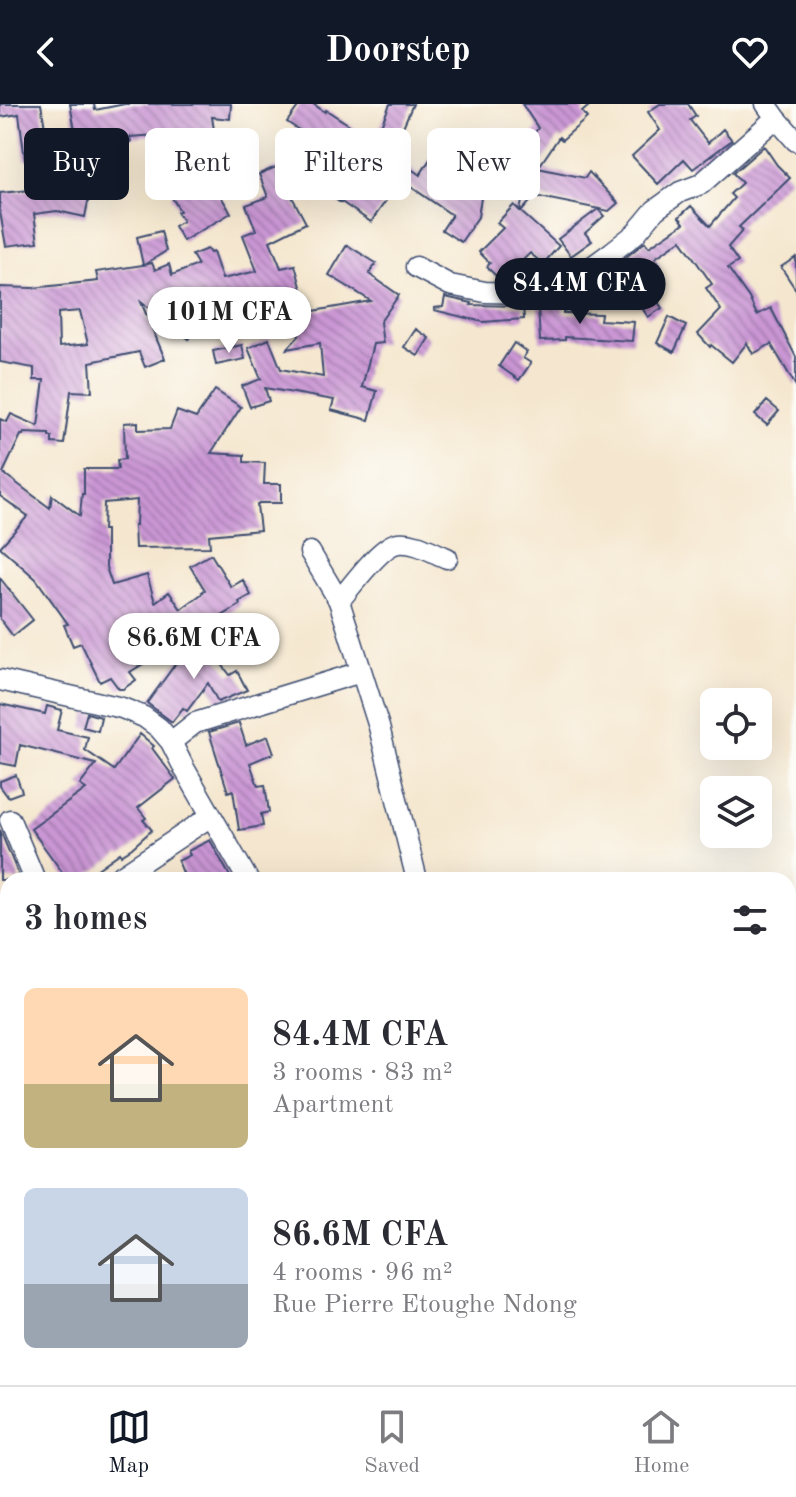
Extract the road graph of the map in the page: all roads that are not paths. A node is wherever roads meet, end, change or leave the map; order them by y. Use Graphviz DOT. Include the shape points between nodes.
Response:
graph roads {
  1 [pos="771,111"];
  2 [pos="796,141"];
  3 [pos="416,267"];
  4 [pos="310,552"];
  5 [pos="447,558"];
  6 [pos="339,601"];
  7 [pos="361,672"];
  8 [pos="0,680"];
  9 [pos="171,742"];
  10 [pos="211,816"];
  11 [pos="10,820"];
  12 [pos="32,872"];
  13 [pos="131,872"];
  14 [pos="243,872"];
  15 [pos="415,872"];
  1 -- 2 [label="street"];
  1 -- 3 [label="street" via="701,184 680,192 612,252 558,285 534,293 485,292 450,285"];
  4 -- 6 [label="street"];
  5 -- 6 [label="street" via="396,543"];
  6 -- 7 [label="street"];
  7 -- 9 [label="street" via="195,723"];
  7 -- 15 [label="street"];
  8 -- 9 [label="street" via="122,708 144,717"];
  9 -- 10 [label="street"];
  10 -- 13 [label="street"];
  10 -- 14 [label="street"];
  11 -- 12 [label="street"];
}
